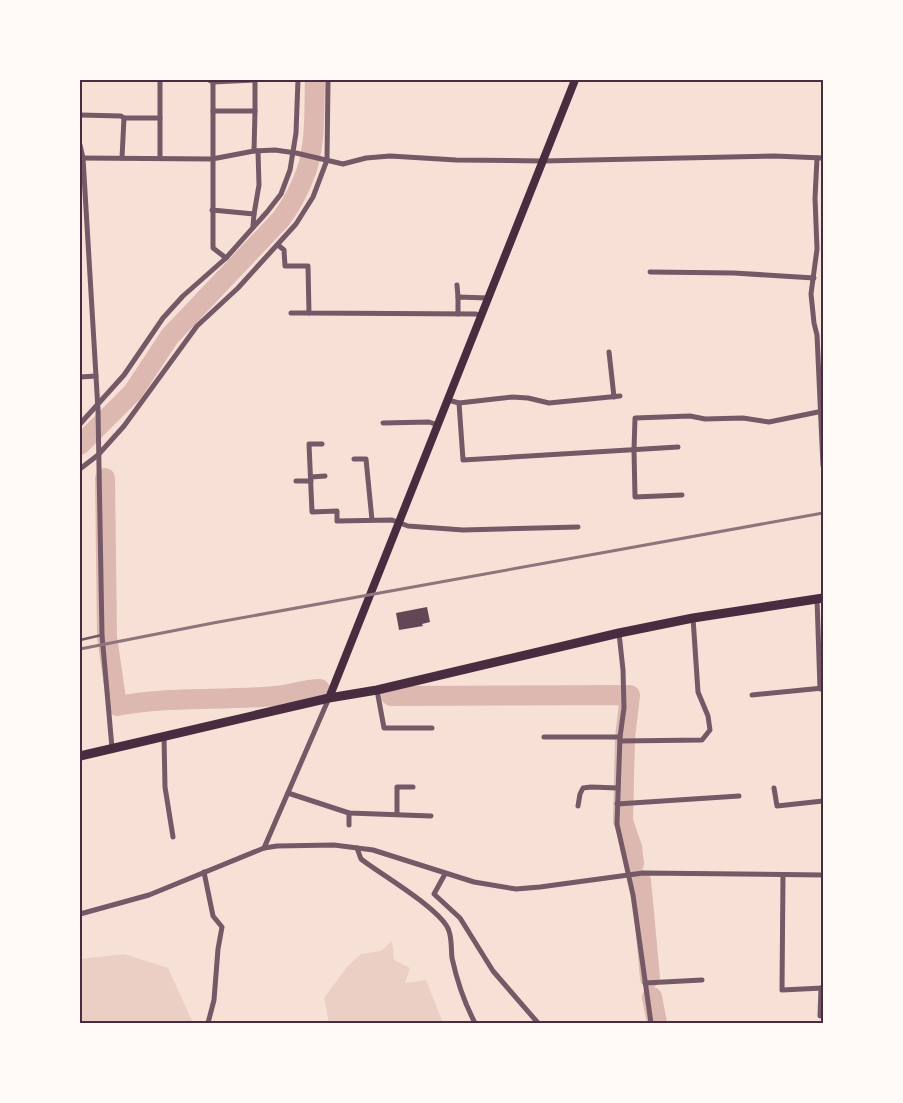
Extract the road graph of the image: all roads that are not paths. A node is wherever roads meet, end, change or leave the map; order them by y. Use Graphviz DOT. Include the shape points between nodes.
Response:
graph roads {
  1 [pos="160,80"];
  2 [pos="255,80"];
  3 [pos="298,80"];
  4 [pos="328,80"];
  5 [pos="576,80"];
  6 [pos="211,81"];
  7 [pos="213,111"];
  8 [pos="256,111"];
  9 [pos="80,115"];
  10 [pos="124,118"];
  11 [pos="160,118"];
  12 [pos="80,145"];
  13 [pos="256,151"];
  14 [pos="294,153"];
  15 [pos="82,158"];
  16 [pos="122,158"];
  17 [pos="160,158"];
  18 [pos="820,158"];
  19 [pos="212,159"];
  20 [pos="324,160"];
  21 [pos="543,161"];
  22 [pos="212,210"];
  23 [pos="254,214"];
  24 [pos="253,227"];
  25 [pos="278,245"];
  26 [pos="226,258"];
  27 [pos="650,272"];
  28 [pos="814,278"];
  29 [pos="457,285"];
  30 [pos="458,297"];
  31 [pos="488,298"];
  32 [pos="291,313"];
  33 [pos="309,313"];
  34 [pos="458,314"];
  35 [pos="481,316"];
  36 [pos="609,352"];
  37 [pos="80,376"];
  38 [pos="96,376"];
  39 [pos="614,396"];
  40 [pos="620,396"];
  41 [pos="448,400"];
  42 [pos="459,403"];
  43 [pos="98,408"];
  44 [pos="822,412"];
  45 [pos="384,423"];
  46 [pos="80,424"];
  47 [pos="438,425"];
  48 [pos="322,444"];
  49 [pos="678,447"];
  50 [pos="634,450"];
  51 [pos="98,452"];
  52 [pos="354,459"];
  53 [pos="823,466"];
  54 [pos="80,469"];
  55 [pos="325,476"];
  56 [pos="311,479"];
  57 [pos="296,481"];
  58 [pos="682,495"];
  59 [pos="372,520"];
  60 [pos="399,522"];
  61 [pos="578,527"];
  62 [pos="820,599"];
  63 [pos="693,618"];
  64 [pos="619,633"];
  65 [pos="102,635"];
  66 [pos="80,640"];
  67 [pos="822,689"];
  68 [pos="377,690"];
  69 [pos="752,695"];
  70 [pos="329,698"];
  71 [pos="432,728"];
  72 [pos="164,736"];
  73 [pos="544,737"];
  74 [pos="620,739"];
  75 [pos="112,748"];
  76 [pos="80,756"];
  77 [pos="413,788"];
  78 [pos="618,788"];
  79 [pos="774,788"];
  80 [pos="288,794"];
  81 [pos="738,796"];
  82 [pos="823,801"];
  83 [pos="617,804"];
  84 [pos="578,806"];
  85 [pos="349,813"];
  86 [pos="397,814"];
  87 [pos="431,816"];
  88 [pos="349,825"];
  89 [pos="173,837"];
  90 [pos="264,848"];
  91 [pos="357,848"];
  92 [pos="204,872"];
  93 [pos="445,874"];
  94 [pos="629,874"];
  95 [pos="783,875"];
  96 [pos="823,875"];
  97 [pos="80,914"];
  98 [pos="702,980"];
  99 [pos="645,983"];
  100 [pos="822,988"];
  101 [pos="820,1016"];
  102 [pos="208,1023"];
  103 [pos="475,1023"];
  104 [pos="538,1023"];
  105 [pos="651,1023"];
  1 -- 11 [label="street"];
  2 -- 6 [label="street"];
  2 -- 8 [label="street"];
  3 -- 14 [label="street"];
  4 -- 20 [label="street"];
  5 -- 21 [label="main road"];
  6 -- 7 [label="street"];
  7 -- 8 [label="street"];
  7 -- 19 [label="street"];
  8 -- 13 [label="street"];
  9 -- 10 [label="street"];
  10 -- 11 [label="street"];
  10 -- 16 [label="street"];
  11 -- 17 [label="street"];
  12 -- 15 [label="street"];
  13 -- 14 [label="street"];
  13 -- 19 [label="street"];
  13 -- 23 [label="street" via="259,186"];
  14 -- 20 [label="street"];
  14 -- 24 [label="street" via="281,194"];
  15 -- 16 [label="street"];
  15 -- 38 [label="street"];
  16 -- 17 [label="street"];
  17 -- 19 [label="street"];
  18 -- 21 [label="street"];
  18 -- 28 [label="street" via="815,198 817,250"];
  19 -- 22 [label="street"];
  20 -- 21 [label="street" via="343,164 390,156"];
  20 -- 25 [label="street" via="313,197"];
  21 -- 31 [label="main road"];
  22 -- 23 [label="street"];
  22 -- 26 [label="street" via="213,248"];
  23 -- 24 [label="street"];
  24 -- 26 [label="street"];
  25 -- 33 [label="street" via="284,250 285,266 308,266"];
  25 -- 51 [label="street" via="198,326 143,403"];
  26 -- 43 [label="street" via="163,318"];
  27 -- 28 [label="street"];
  28 -- 44 [label="street" via="811,294"];
  29 -- 30 [label="street"];
  30 -- 31 [label="street"];
  30 -- 34 [label="street"];
  31 -- 35 [label="main road"];
  32 -- 33 [label="street"];
  33 -- 34 [label="street"];
  34 -- 35 [label="street"];
  35 -- 41 [label="main road"];
  36 -- 39 [label="street"];
  37 -- 38 [label="street"];
  38 -- 43 [label="street"];
  39 -- 40 [label="street"];
  39 -- 42 [label="street" via="549,403 512,397"];
  41 -- 42 [label="street"];
  41 -- 47 [label="main road"];
  42 -- 50 [label="street" via="463,460"];
  43 -- 46 [label="street"];
  43 -- 51 [label="street"];
  44 -- 50 [label="street" via="769,422 690,416 635,418"];
  44 -- 53 [label="street"];
  45 -- 47 [label="street" via="429,422"];
  47 -- 60 [label="main road"];
  48 -- 56 [label="street" via="309,444"];
  49 -- 50 [label="street"];
  50 -- 58 [label="street" via="635,497"];
  51 -- 54 [label="street"];
  51 -- 65 [label="street"];
  52 -- 59 [label="street" via="366,459"];
  55 -- 56 [label="street"];
  56 -- 57 [label="street"];
  56 -- 59 [label="street" via="312,512 337,511 337,521"];
  59 -- 60 [label="street"];
  60 -- 61 [label="street" via="408,526 463,530"];
  60 -- 70 [label="main road"];
  62 -- 63 [label="main road"];
  62 -- 67 [label="street"];
  63 -- 64 [label="main road"];
  63 -- 74 [label="street" via="698,692 710,730 702,740"];
  64 -- 68 [label="main road"];
  64 -- 74 [label="street" via="624,691"];
  65 -- 66 [label="lane"];
  65 -- 75 [label="street"];
  67 -- 69 [label="street"];
  68 -- 70 [label="main road"];
  68 -- 71 [label="street" via="384,728"];
  70 -- 72 [label="main road"];
  70 -- 80 [label="street"];
  72 -- 75 [label="main road"];
  72 -- 89 [label="street" via="166,787"];
  73 -- 74 [label="street"];
  74 -- 78 [label="street"];
  75 -- 76 [label="main road"];
  77 -- 86 [label="street" via="398,787"];
  78 -- 83 [label="street"];
  78 -- 84 [label="street" via="584,788"];
  79 -- 82 [label="street" via="777,806"];
  80 -- 85 [label="street"];
  80 -- 90 [label="street"];
  81 -- 83 [label="street"];
  83 -- 94 [label="street" via="617,824"];
  85 -- 86 [label="street"];
  85 -- 88 [label="street"];
  86 -- 87 [label="street"];
  90 -- 91 [label="street" via="334,844"];
  90 -- 92 [label="street"];
  91 -- 93 [label="street" via="373,850"];
  91 -- 103 [label="street" via="360,859 420,901 449,930 452,958 464,1002"];
  92 -- 97 [label="street" via="149,895"];
  92 -- 102 [label="street" via="213,916 222,928 214,1000"];
  93 -- 94 [label="street" via="516,889"];
  93 -- 104 [label="street" via="434,894 460,918 493,971"];
  94 -- 95 [label="street"];
  94 -- 99 [label="street"];
  95 -- 96 [label="street"];
  95 -- 100 [label="street" via="782,990"];
  98 -- 99 [label="street"];
  99 -- 105 [label="street"];
  100 -- 101 [label="street"];
}
